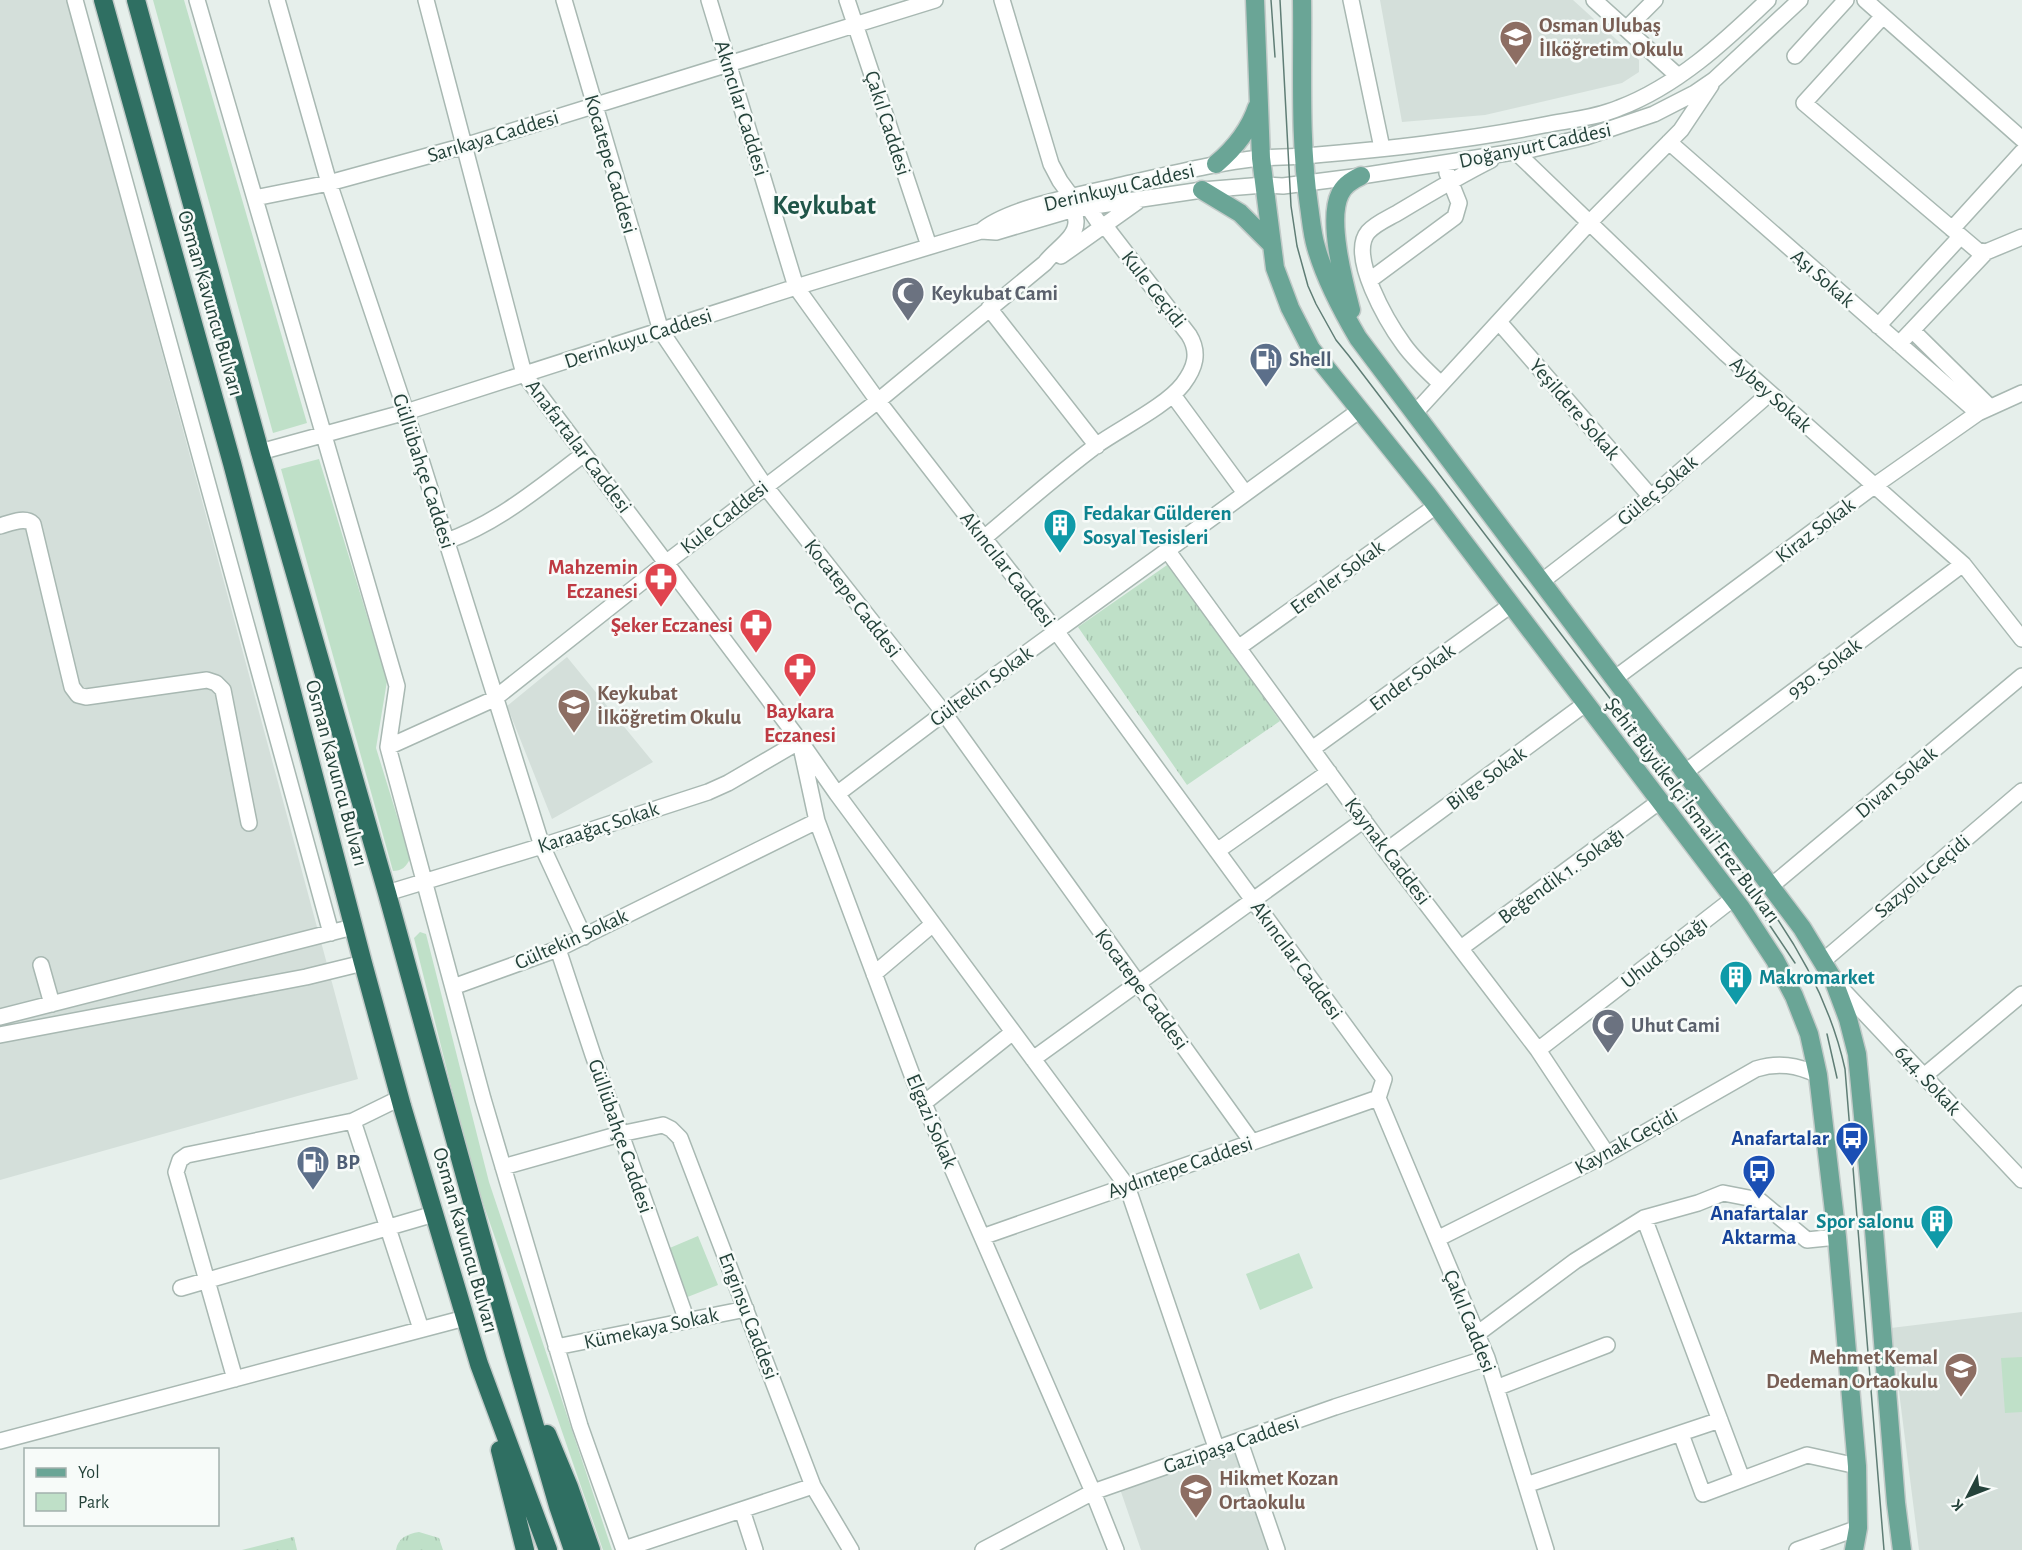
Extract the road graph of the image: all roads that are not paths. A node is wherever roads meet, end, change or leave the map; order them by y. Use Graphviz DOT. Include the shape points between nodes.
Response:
graph roads {
  1 [pos="75,0"];
  2 [pos="103,0"];
  3 [pos="136,0"];
  4 [pos="197,0"];
  5 [pos="277,0"];
  6 [pos="426,0"];
  7 [pos="564,0"];
  8 [pos="709,0"];
  9 [pos="847,0"];
  10 [pos="935,0"];
  11 [pos="1002,0"];
  12 [pos="1255,0"];
  13 [pos="1302,0"];
  14 [pos="1594,0"];
  15 [pos="1655,0"];
  16 [pos="1768,0"];
  17 [pos="1800,0"];
  18 [pos="1846,0"];
  19 [pos="1865,0"];
  20 [pos="1356,1"];
  21 [pos="916,3"];
  22 [pos="1883,16"];
  23 [pos="855,25"];
  24 [pos="1626,29"];
  25 [pos="1795,56"];
  26 [pos="728,64"];
  27 [pos="1678,76"];
  28 [pos="1714,80"];
  29 [pos="1259,103"];
  30 [pos="594,106"];
  31 [pos="2022,139"];
  32 [pos="1669,142"];
  33 [pos="464,146"];
  34 [pos="1382,148"];
  35 [pos="2022,152"];
  36 [pos="1509,153"];
  37 [pos="1304,156"];
  38 [pos="1261,158"];
  39 [pos="1216,164"];
  40 [pos="1444,164"];
  41 [pos="1361,176"];
  42 [pos="1450,181"];
  43 [pos="329,183"];
  44 [pos="1306,184"];
  45 [pos="1264,185"];
  46 [pos="1202,190"];
  47 [pos="255,198"];
  48 [pos="1141,199"];
  49 [pos="1078,204"];
  50 [pos="1589,223"];
  51 [pos="1101,226"];
  52 [pos="1956,233"];
  53 [pos="2022,237"];
  54 [pos="1272,245"];
  55 [pos="929,246"];
  56 [pos="1986,252"];
  57 [pos="1045,263"];
  58 [pos="1370,280"];
  59 [pos="796,287"];
  60 [pos="989,308"];
  61 [pos="1499,322"];
  62 [pos="1878,326"];
  63 [pos="1912,330"];
  64 [pos="660,331"];
  65 [pos="1358,338"];
  66 [pos="1899,344"];
  67 [pos="524,374"];
  68 [pos="1442,384"];
  69 [pos="1770,393"];
  70 [pos="2022,393"];
  71 [pos="1173,395"];
  72 [pos="878,401"];
  73 [pos="1360,410"];
  74 [pos="1984,410"];
  75 [pos="406,412"];
  76 [pos="1414,414"];
  77 [pos="325,436"];
  78 [pos="1097,446"];
  79 [pos="260,452"];
  80 [pos="584,454"];
  81 [pos="765,486"];
  82 [pos="1874,486"];
  83 [pos="1245,493"];
  84 [pos="1651,496"];
  85 [pos="1436,506"];
  86 [pos="0,526"];
  87 [pos="984,538"];
  88 [pos="447,541"];
  89 [pos="1167,550"];
  90 [pos="667,562"];
  91 [pos="1963,564"];
  92 [pos="1541,582"];
  93 [pos="1511,605"];
  94 [pos="1056,631"];
  95 [pos="2022,639"];
  96 [pos="1238,648"];
  97 [pos="2022,676"];
  98 [pos="1614,679"];
  99 [pos="494,699"];
  100 [pos="1585,704"];
  101 [pos="944,713"];
  102 [pos="800,741"];
  103 [pos="388,747"];
  104 [pos="1312,749"];
  105 [pos="1329,772"];
  106 [pos="1684,773"];
  107 [pos="2022,791"];
  108 [pos="837,795"];
  109 [pos="1660,801"];
  110 [pos="1364,820"];
  111 [pos="816,821"];
  112 [pos="249,823"];
  113 [pos="542,846"];
  114 [pos="1217,851"];
  115 [pos="1386,851"];
  116 [pos="424,881"];
  117 [pos="1770,887"];
  118 [pos="387,893"];
  119 [pos="1734,898"];
  120 [pos="1253,900"];
  121 [pos="933,924"];
  122 [pos="353,927"];
  123 [pos="331,933"];
  124 [pos="584,937"];
  125 [pos="1461,948"];
  126 [pos="558,949"];
  127 [pos="1823,961"];
  128 [pos="363,963"];
  129 [pos="41,965"];
  130 [pos="874,974"];
  131 [pos="1833,980"];
  132 [pos="1137,983"];
  133 [pos="453,987"];
  134 [pos="2022,994"];
  135 [pos="52,1004"];
  136 [pos="0,1017"];
  137 [pos="1013,1032"];
  138 [pos="0,1035"];
  139 [pos="1538,1050"];
  140 [pos="1033,1059"];
  141 [pos="1818,1075"];
  142 [pos="1924,1076"];
  143 [pos="400,1098"];
  144 [pos="1378,1098"];
  145 [pos="924,1103"];
  146 [pos="353,1121"];
  147 [pos="620,1134"];
  148 [pos="1252,1142"];
  149 [pos="1607,1154"];
  150 [pos="503,1167"];
  151 [pos="2022,1180"];
  152 [pos="1127,1186"];
  153 [pos="434,1214"];
  154 [pos="1644,1218"];
  155 [pos="388,1228"];
  156 [pos="982,1236"];
  157 [pos="1837,1237"];
  158 [pos="1437,1239"];
  159 [pos="207,1280"];
  160 [pos="181,1288"];
  161 [pos="746,1309"];
  162 [pos="465,1318"];
  163 [pos="687,1321"];
  164 [pos="421,1329"];
  165 [pos="1477,1334"];
  166 [pos="1607,1345"];
  167 [pos="556,1347"];
  168 [pos="514,1354"];
  169 [pos="1487,1358"];
  170 [pos="479,1364"];
  171 [pos="235,1379"];
  172 [pos="1496,1388"];
  173 [pos="1720,1420"];
  174 [pos="1682,1434"];
  175 [pos="0,1441"];
  176 [pos="1240,1442"];
  177 [pos="1217,1450"];
  178 [pos="1857,1466"];
  179 [pos="1742,1479"];
  180 [pos="1526,1485"];
  181 [pos="813,1486"];
  182 [pos="1093,1492"];
  183 [pos="742,1510"];
  184 [pos="1858,1528"];
  185 [pos="624,1549"];
  186 [pos="525,1550"];
  187 [pos="548,1550"];
  188 [pos="573,1550"];
  189 [pos="591,1550"];
  190 [pos="755,1550"];
  191 [pos="851,1550"];
  192 [pos="984,1550"];
  193 [pos="1116,1550"];
  194 [pos="1276,1550"];
  195 [pos="1546,1550"];
  196 [pos="1797,1550"];
  197 [pos="1854,1550"];
  198 [pos="1902,1550"];
  1 -- 123 [label="street"];
  2 -- 122 [label="highway, Osman Kavuncu Bulvarı" via="232,463"];
  3 -- 79 [label="highway, Osman Kavuncu Bulvarı"];
  4 -- 47 [label="street"];
  5 -- 43 [label="street, Güllübahçe Caddesi"];
  6 -- 33 [label="street, Anafartalar Caddesi"];
  7 -- 30 [label="street, Kocatepe Caddesi"];
  8 -- 26 [label="street, Akıncılar Caddesi"];
  9 -- 23 [label="street, Çakıl Caddesi"];
  10 -- 21 [label="street, Sarıkaya Caddesi"];
  11 -- 49 [label="street, Kule Geçidi" via="1051,164"];
  12 -- 29 [label="main road, Şehit Büyükelçi İsmail Erez Bulvarı"];
  13 -- 37 [label="main road, Şehit Büyükelçi İsmail Erez Bulvarı"];
  14 -- 24 [label="street"];
  15 -- 24 [label="street"];
  16 -- 27 [label="street, Doğanyurt Caddesi"];
  17 -- 28 [label="street, Doğanyurt Caddesi"];
  18 -- 25 [label="street"];
  19 -- 22 [label="street"];
  20 -- 34 [label="street"];
  21 -- 23 [label="street, Sarıkaya Caddesi"];
  22 -- 31 [label="street"];
  22 -- 52 [label="street" via="1804,103"];
  23 -- 26 [label="street, Sarıkaya Caddesi"];
  23 -- 55 [label="street, Çakıl Caddesi"];
  24 -- 27 [label="street"];
  26 -- 30 [label="street, Sarıkaya Caddesi"];
  26 -- 59 [label="street, Akıncılar Caddesi"];
  27 -- 34 [label="street, Doğanyurt Caddesi" via="1630,104 1605,113 1469,138"];
  28 -- 32 [label="street"];
  28 -- 36 [label="street, Doğanyurt Caddesi" via="1633,123"];
  29 -- 38 [label="main road, Şehit Büyükelçi İsmail Erez Bulvarı"];
  29 -- 39 [label="main road" via="1245,134"];
  30 -- 33 [label="street, Sarıkaya Caddesi"];
  30 -- 64 [label="street, Kocatepe Caddesi"];
  32 -- 50 [label="street"];
  32 -- 62 [label="street, Aşı Sokak"];
  33 -- 43 [label="street, Sarıkaya Caddesi"];
  33 -- 67 [label="street, Anafartalar Caddesi"];
  34 -- 37 [label="street, Doğanyurt Caddesi"];
  35 -- 52 [label="street"];
  36 -- 40 [label="street, Doğanyurt Caddesi"];
  36 -- 42 [label="street"];
  36 -- 50 [label="street, Aybey Sokak"];
  37 -- 38 [label="street, Doğanyurt Caddesi"];
  37 -- 44 [label="main road, Şehit Büyükelçi İsmail Erez Bulvarı"];
  38 -- 39 [label="street, Derinkuyu Caddesi"];
  38 -- 45 [label="main road, Şehit Büyükelçi İsmail Erez Bulvarı"];
  39 -- 49 [label="street, Derinkuyu Caddesi"];
  40 -- 41 [label="street, Doğanyurt Caddesi"];
  40 -- 42 [label="street"];
  41 -- 44 [label="street, Doğanyurt Caddesi"];
  41 -- 65 [label="main road" via="1344,187 1336,204 1339,262"];
  42 -- 58 [label="street" via="1459,203 1455,217"];
  42 -- 58 [label="street" via="1368,232 1362,250"];
  43 -- 47 [label="street, Sarıkaya Caddesi"];
  43 -- 75 [label="street, Güllübahçe Caddesi"];
  44 -- 45 [label="street, Doğanyurt Caddesi"];
  44 -- 65 [label="main road, Şehit Büyükelçi İsmail Erez Bulvarı" via="1315,245"];
  45 -- 46 [label="street, Derinkuyu Caddesi"];
  45 -- 54 [label="main road, Şehit Büyükelçi İsmail Erez Bulvarı"];
  46 -- 48 [label="street, Derinkuyu Caddesi"];
  46 -- 54 [label="main road" via="1240,213"];
  47 -- 77 [label="street"];
  48 -- 49 [label="street, Derinkuyu Caddesi"];
  48 -- 51 [label="street, Kule Caddesi"];
  49 -- 51 [label="street, Kule Geçidi"];
  49 -- 55 [label="street, Derinkuyu Caddesi" via="992,222 981,231"];
  49 -- 57 [label="street, Kule Caddesi" via="1073,232"];
  50 -- 61 [label="street"];
  50 -- 69 [label="street, Aybey Sokak"];
  51 -- 57 [label="street, Kule Caddesi" via="1056,261"];
  51 -- 71 [label="street, Kule Geçidi" via="1109,231 1194,344 1196,358 1190,374"];
  52 -- 56 [label="street" via="1977,250"];
  52 -- 62 [label="street"];
  53 -- 56 [label="street"];
  54 -- 73 [label="main road, Şehit Büyükelçi İsmail Erez Bulvarı" via="1275,268 1299,327 1311,349"];
  55 -- 59 [label="street, Derinkuyu Caddesi"];
  56 -- 63 [label="street"];
  57 -- 60 [label="street, Kule Caddesi"];
  58 -- 68 [label="street" via="1400,339"];
  59 -- 64 [label="street, Derinkuyu Caddesi"];
  59 -- 72 [label="street, Akıncılar Caddesi"];
  60 -- 72 [label="street, Kule Caddesi"];
  60 -- 78 [label="street"];
  61 -- 68 [label="street"];
  61 -- 84 [label="street, Yeşildere Sokak"];
  62 -- 66 [label="street, Aşı Sokak"];
  63 -- 66 [label="street"];
  63 -- 74 [label="street"];
  64 -- 67 [label="street, Derinkuyu Caddesi"];
  64 -- 81 [label="street, Kocatepe Caddesi"];
  65 -- 76 [label="main road, Şehit Büyükelçi İsmail Erez Bulvarı"];
  66 -- 74 [label="street, Aşı Sokak"];
  67 -- 75 [label="street, Derinkuyu Caddesi"];
  67 -- 80 [label="street, Anafartalar Caddesi"];
  68 -- 76 [label="street"];
  69 -- 82 [label="street, Aybey Sokak"];
  69 -- 84 [label="street, Güleç Sokak"];
  70 -- 74 [label="street, Kiraz Sokak"];
  71 -- 78 [label="street"];
  71 -- 83 [label="street"];
  72 -- 81 [label="street, Kule Caddesi"];
  72 -- 87 [label="street, Akıncılar Caddesi"];
  73 -- 83 [label="street, Gültekin Sokak"];
  73 -- 85 [label="main road, Şehit Büyükelçi İsmail Erez Bulvarı"];
  74 -- 82 [label="street, Kiraz Sokak"];
  75 -- 77 [label="street, Derinkuyu Caddesi"];
  75 -- 88 [label="street, Güllübahçe Caddesi"];
  76 -- 92 [label="main road, Şehit Büyükelçi İsmail Erez Bulvarı"];
  77 -- 79 [label="street, Derinkuyu Caddesi"];
  77 -- 103 [label="street" via="397,686"];
  78 -- 87 [label="street"];
  79 -- 118 [label="highway, Osman Kavuncu Bulvarı"];
  80 -- 88 [label="street" via="504,514"];
  80 -- 90 [label="street, Anafartalar Caddesi"];
  81 -- 90 [label="street, Kule Caddesi"];
  81 -- 101 [label="street, Kocatepe Caddesi"];
  82 -- 91 [label="street, Aybey Sokak"];
  82 -- 98 [label="street, Kiraz Sokak"];
  83 -- 89 [label="street, Gültekin Sokak"];
  84 -- 92 [label="street, Güleç Sokak"];
  85 -- 93 [label="main road, Şehit Büyükelçi İsmail Erez Bulvarı"];
  85 -- 96 [label="street, Erenler Sokak"];
  86 -- 112 [label="street" via="24,520 33,524 72,687 78,694 86,697 207,680 220,686"];
  87 -- 94 [label="street, Akıncılar Caddesi"];
  88 -- 99 [label="street, Güllübahçe Caddesi"];
  89 -- 94 [label="street, Gültekin Sokak"];
  89 -- 96 [label="street, Kaynak Caddesi"];
  90 -- 99 [label="street, Kule Caddesi"];
  90 -- 102 [label="street, Anafartalar Caddesi"];
  91 -- 95 [label="street, Aybey Sokak"];
  91 -- 106 [label="street, 930. Sokak"];
  92 -- 98 [label="main road, Şehit Büyükelçi İsmail Erez Bulvarı"];
  93 -- 100 [label="main road, Şehit Büyükelçi İsmail Erez Bulvarı"];
  93 -- 104 [label="street, Ender Sokak"];
  94 -- 101 [label="street, Gültekin Sokak"];
  94 -- 114 [label="street, Akıncılar Caddesi"];
  96 -- 104 [label="street, Kaynak Caddesi"];
  97 -- 117 [label="street, Divan Sokak"];
  98 -- 106 [label="main road, Şehit Büyükelçi İsmail Erez Bulvarı"];
  99 -- 103 [label="street, Kule Caddesi"];
  99 -- 113 [label="street, Güllübahçe Caddesi"];
  100 -- 109 [label="main road, Şehit Büyükelçi İsmail Erez Bulvarı"];
  100 -- 115 [label="street, Bilge Sokak"];
  101 -- 108 [label="street, Gültekin Sokak"];
  101 -- 132 [label="street, Kocatepe Caddesi"];
  102 -- 108 [label="street, Anafartalar Caddesi"];
  102 -- 111 [label="street, Elgazi Sokak"];
  102 -- 113 [label="street, Karaağaç Sokak" via="708,792"];
  103 -- 116 [label="street"];
  104 -- 105 [label="street, Kaynak Caddesi"];
  105 -- 110 [label="street, Kaynak Caddesi"];
  105 -- 114 [label="street"];
  106 -- 117 [label="main road, Şehit Büyükelçi İsmail Erez Bulvarı"];
  107 -- 127 [label="street, Sazyolu Geçidi"];
  108 -- 121 [label="street, Anafartalar Caddesi"];
  109 -- 119 [label="main road, Şehit Büyükelçi İsmail Erez Bulvarı"];
  109 -- 125 [label="street, Beğendik 1. Sokağı"];
  110 -- 115 [label="street, Kaynak Caddesi"];
  110 -- 120 [label="street"];
  111 -- 124 [label="street, Gültekin Sokak"];
  111 -- 130 [label="street, Elgazi Sokak"];
  113 -- 116 [label="street, Karaağaç Sokak"];
  113 -- 124 [label="street, Güllübahçe Caddesi"];
  114 -- 120 [label="street, Akıncılar Caddesi"];
  115 -- 125 [label="street, Kaynak Caddesi"];
  116 -- 118 [label="street, Karaağaç Sokak"];
  116 -- 133 [label="street"];
  117 -- 127 [label="main road, Şehit Büyükelçi İsmail Erez Bulvarı"];
  118 -- 168 [label="highway, Osman Kavuncu Bulvarı"];
  119 -- 139 [label="street, Uhud Sokağı"];
  119 -- 141 [label="main road, Şehit Büyükelçi İsmail Erez Bulvarı" via="1794,996 1809,1034"];
  120 -- 132 [label="street"];
  120 -- 144 [label="street, Akıncılar Caddesi" via="1384,1078"];
  121 -- 130 [label="street"];
  121 -- 137 [label="street, Anafartalar Caddesi"];
  122 -- 123 [label="street"];
  122 -- 128 [label="highway, Osman Kavuncu Bulvarı"];
  123 -- 135 [label="street"];
  124 -- 126 [label="street, Gültekin Sokak"];
  125 -- 139 [label="street, Kaynak Caddesi"];
  126 -- 133 [label="street, Gültekin Sokak"];
  126 -- 147 [label="street, Güllübahçe Caddesi"];
  127 -- 131 [label="main road, Şehit Büyükelçi İsmail Erez Bulvarı"];
  128 -- 138 [label="street"];
  128 -- 143 [label="highway, Osman Kavuncu Bulvarı"];
  129 -- 135 [label="street"];
  130 -- 145 [label="street, Elgazi Sokak"];
  131 -- 142 [label="street, 644. Sokak"];
  131 -- 198 [label="main road, Şehit Büyükelçi İsmail Erez Bulvarı" via="1848,1019 1859,1072"];
  132 -- 140 [label="street"];
  132 -- 148 [label="street, Kocatepe Caddesi"];
  133 -- 150 [label="street"];
  134 -- 142 [label="street"];
  135 -- 136 [label="street"];
  137 -- 140 [label="street, Anafartalar Caddesi"];
  137 -- 145 [label="street"];
  139 -- 149 [label="street, Kaynak Caddesi"];
  140 -- 152 [label="street, Anafartalar Caddesi"];
  141 -- 149 [label="street, Kaynak Geçidi" via="1788,1065 1756,1069"];
  141 -- 157 [label="main road, Şehit Büyükelçi İsmail Erez Bulvarı"];
  142 -- 151 [label="street, 644. Sokak"];
  143 -- 146 [label="street"];
  143 -- 153 [label="highway, Osman Kavuncu Bulvarı"];
  144 -- 148 [label="street, Aydıntepe Caddesi"];
  144 -- 158 [label="street, Çakıl Caddesi"];
  145 -- 156 [label="street, Elgazi Sokak"];
  146 -- 155 [label="street"];
  146 -- 159 [label="street" via="187,1155 180,1160 176,1172"];
  147 -- 150 [label="street, Enginsu Caddesi"];
  147 -- 161 [label="street, Enginsu Caddesi" via="663,1125 680,1138"];
  147 -- 163 [label="street, Güllübahçe Caddesi"];
  148 -- 152 [label="street, Aydıntepe Caddesi"];
  149 -- 158 [label="street, Kaynak Geçidi"];
  150 -- 167 [label="street"];
  152 -- 156 [label="street, Aydıntepe Caddesi"];
  152 -- 177 [label="street, Anafartalar Caddesi"];
  153 -- 155 [label="street"];
  153 -- 162 [label="highway, Osman Kavuncu Bulvarı"];
  154 -- 157 [label="street" via="1723,1193 1758,1200 1807,1240"];
  154 -- 165 [label="street" via="1575,1261"];
  154 -- 173 [label="street"];
  155 -- 159 [label="street"];
  155 -- 164 [label="street"];
  156 -- 182 [label="street, Elgazi Sokak"];
  157 -- 178 [label="main road, Şehit Büyükelçi İsmail Erez Bulvarı"];
  158 -- 165 [label="street, Çakıl Caddesi"];
  159 -- 160 [label="street"];
  159 -- 171 [label="street"];
  161 -- 163 [label="street, Kümekaya Sokak"];
  161 -- 181 [label="street, Enginsu Caddesi"];
  162 -- 164 [label="street"];
  162 -- 170 [label="highway, Osman Kavuncu Bulvarı"];
  163 -- 167 [label="street, Kümekaya Sokak"];
  164 -- 171 [label="street"];
  165 -- 169 [label="street, Çakıl Caddesi"];
  166 -- 172 [label="street"];
  167 -- 185 [label="street"];
  168 -- 188 [label="highway, Osman Kavuncu Bulvarı"];
  168 -- 189 [label="highway"];
  169 -- 172 [label="street, Çakıl Caddesi"];
  169 -- 176 [label="street, Gazipaşa Caddesi"];
  170 -- 186 [label="highway"];
  170 -- 187 [label="highway, Osman Kavuncu Bulvarı"];
  171 -- 175 [label="street"];
  172 -- 180 [label="street, Çakıl Caddesi"];
  173 -- 174 [label="street"];
  173 -- 179 [label="street"];
  174 -- 179 [label="street" via="1703,1494"];
  174 -- 180 [label="street"];
  176 -- 177 [label="street, Gazipaşa Caddesi"];
  176 -- 194 [label="street"];
  177 -- 182 [label="street, Gazipaşa Caddesi"];
  178 -- 179 [label="street" via="1807,1455"];
  178 -- 184 [label="main road, Şehit Büyükelçi İsmail Erez Bulvarı"];
  180 -- 195 [label="street, Çakıl Caddesi"];
  181 -- 183 [label="street"];
  181 -- 191 [label="street, Enginsu Caddesi"];
  182 -- 192 [label="street, Gazipaşa Caddesi"];
  182 -- 193 [label="street, Elgazi Sokak"];
  183 -- 185 [label="street"];
  183 -- 190 [label="street"];
  184 -- 196 [label="street"];
  184 -- 197 [label="main road, Şehit Büyükelçi İsmail Erez Bulvarı"];
}
